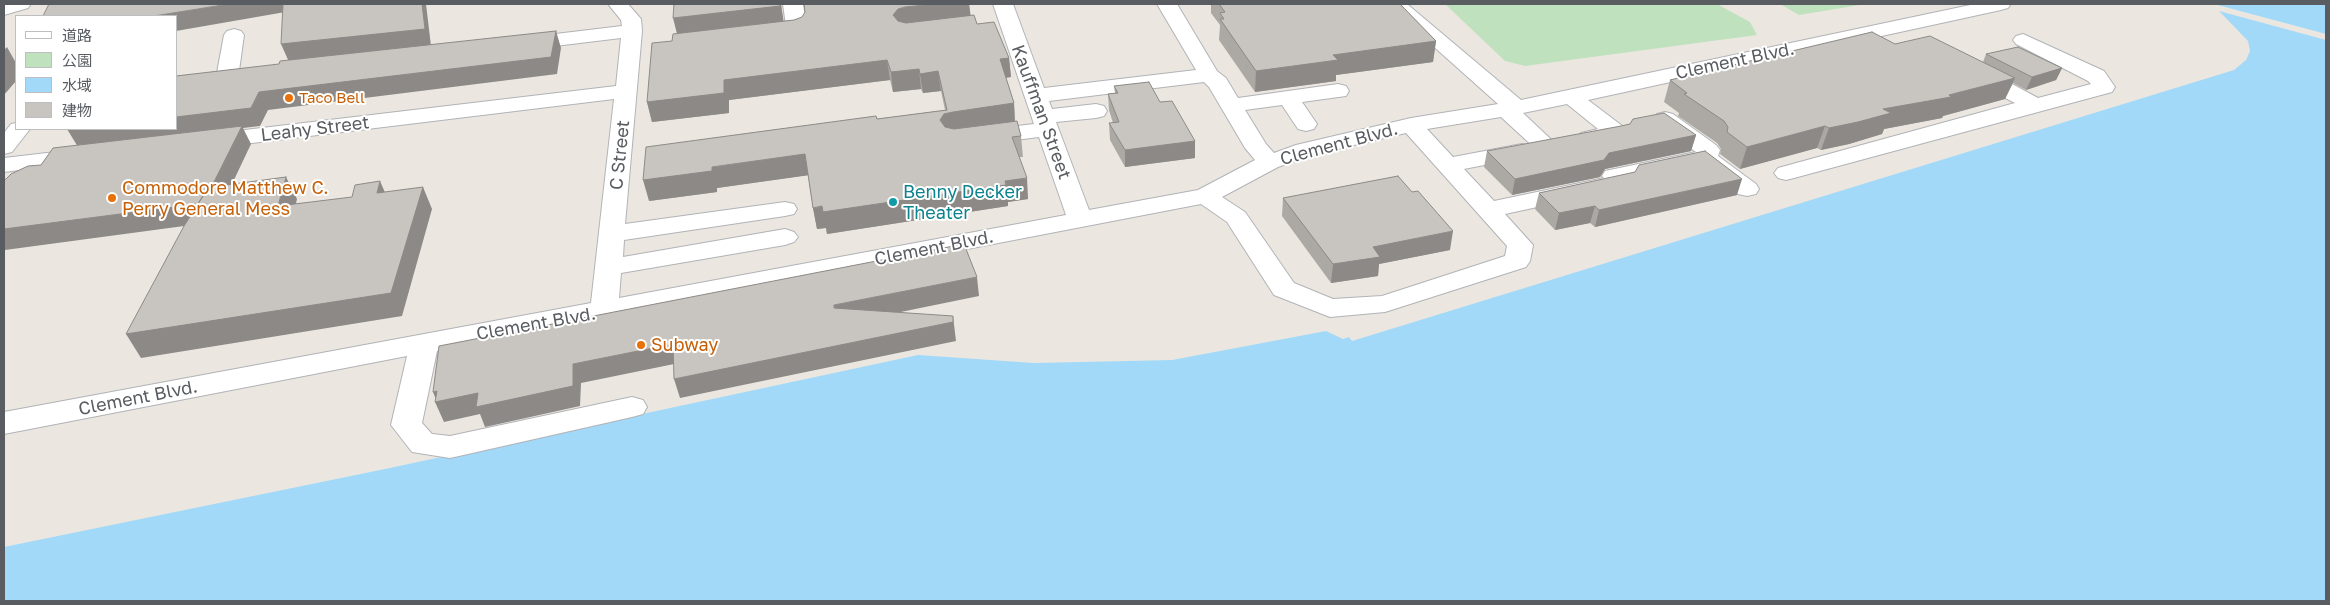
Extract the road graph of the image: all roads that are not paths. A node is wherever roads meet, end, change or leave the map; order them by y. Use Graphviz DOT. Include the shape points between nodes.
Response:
graph roads {
  1 [pos="21,4"];
  2 [pos="618,4"];
  3 [pos="793,4"];
  4 [pos="1167,4"];
  5 [pos="1396,4"];
  6 [pos="2001,4"];
  7 [pos="4,9"];
  8 [pos="1001,17"];
  9 [pos="1889,28"];
  10 [pos="234,35"];
  11 [pos="748,37"];
  12 [pos="2022,40"];
  13 [pos="1915,42"];
  14 [pos="638,44"];
  15 [pos="501,46"];
  16 [pos="1958,64"];
  17 [pos="251,75"];
  18 [pos="1209,75"];
  19 [pos="626,91"];
  20 [pos="1338,91"];
  21 [pos="1035,96"];
  22 [pos="1287,97"];
  23 [pos="1571,97"];
  24 [pos="1231,104"];
  25 [pos="2037,104"];
  26 [pos="1511,109"];
  27 [pos="1096,111"];
  28 [pos="2066,117"];
  29 [pos="1045,123"];
  30 [pos="1306,124"];
  31 [pos="1411,125"];
  32 [pos="1612,129"];
  33 [pos="18,130"];
  34 [pos="965,140"];
  35 [pos="195,143"];
  36 [pos="1546,146"];
  37 [pos="4,147"];
  38 [pos="105,153"];
  39 [pos="1706,157"];
  40 [pos="1270,162"];
  41 [pos="4,165"];
  42 [pos="1448,165"];
  43 [pos="1786,173"];
  44 [pos="1747,188"];
  45 [pos="1205,196"];
  46 [pos="785,209"];
  47 [pos="1488,210"];
  48 [pos="1080,220"];
  49 [pos="612,234"];
  50 [pos="785,237"];
  51 [pos="608,267"];
  52 [pos="604,311"];
  53 [pos="424,344"];
  54 [pos="632,407"];
  55 [pos="4,423"];
  1 -- 7 [label="street"];
  2 -- 14 [label="street" via="632,20"];
  3 -- 11 [label="street" via="797,31"];
  4 -- 18 [label="street"];
  5 -- 26 [label="street"];
  6 -- 9 [label="street, Clement Blvd."];
  8 -- 21 [label="street, Kauffman Street"];
  9 -- 13 [label="street"];
  9 -- 23 [label="street, Clement Blvd."];
  10 -- 17 [label="street" via="218,78"];
  12 -- 25 [label="street" via="2096,76 2104,87"];
  14 -- 15 [label="street"];
  14 -- 19 [label="street, C Street"];
  16 -- 25 [label="street"];
  18 -- 21 [label="street"];
  18 -- 24 [label="street"];
  19 -- 35 [label="street, Leahy Street" via="564,108 349,135"];
  19 -- 49 [label="street, C Street"];
  20 -- 22 [label="street"];
  21 -- 29 [label="street, Kauffman Street"];
  22 -- 24 [label="street"];
  22 -- 30 [label="street"];
  23 -- 26 [label="street, Clement Blvd."];
  23 -- 32 [label="street"];
  24 -- 40 [label="street" via="1257,148"];
  25 -- 28 [label="street"];
  25 -- 43 [label="street"];
  26 -- 31 [label="street, Clement Blvd."];
  26 -- 36 [label="street"];
  27 -- 29 [label="street"];
  29 -- 34 [label="street"];
  29 -- 48 [label="street, Kauffman Street"];
  31 -- 40 [label="street, Clement Blvd." via="1304,150"];
  31 -- 42 [label="street"];
  32 -- 36 [label="street" via="1617,133"];
  32 -- 39 [label="street" via="1663,118 1708,150"];
  33 -- 37 [label="street"];
  36 -- 42 [label="street"];
  38 -- 41 [label="street"];
  39 -- 44 [label="street"];
  39 -- 47 [label="street" via="1614,176 1621,182"];
  40 -- 45 [label="street, Clement Blvd."];
  42 -- 47 [label="street"];
  45 -- 47 [label="street" via="1236,217 1284,289 1330,308 1385,304 1517,261 1520,245"];
  45 -- 48 [label="street, Clement Blvd."];
  46 -- 49 [label="street"];
  48 -- 52 [label="street, Clement Blvd."];
  49 -- 51 [label="street, C Street"];
  50 -- 51 [label="street"];
  51 -- 52 [label="street, C Street"];
  52 -- 53 [label="street, Clement Blvd."];
  53 -- 54 [label="street" via="406,425 424,444 450,447"];
  53 -- 55 [label="street, Clement Blvd."];
}
